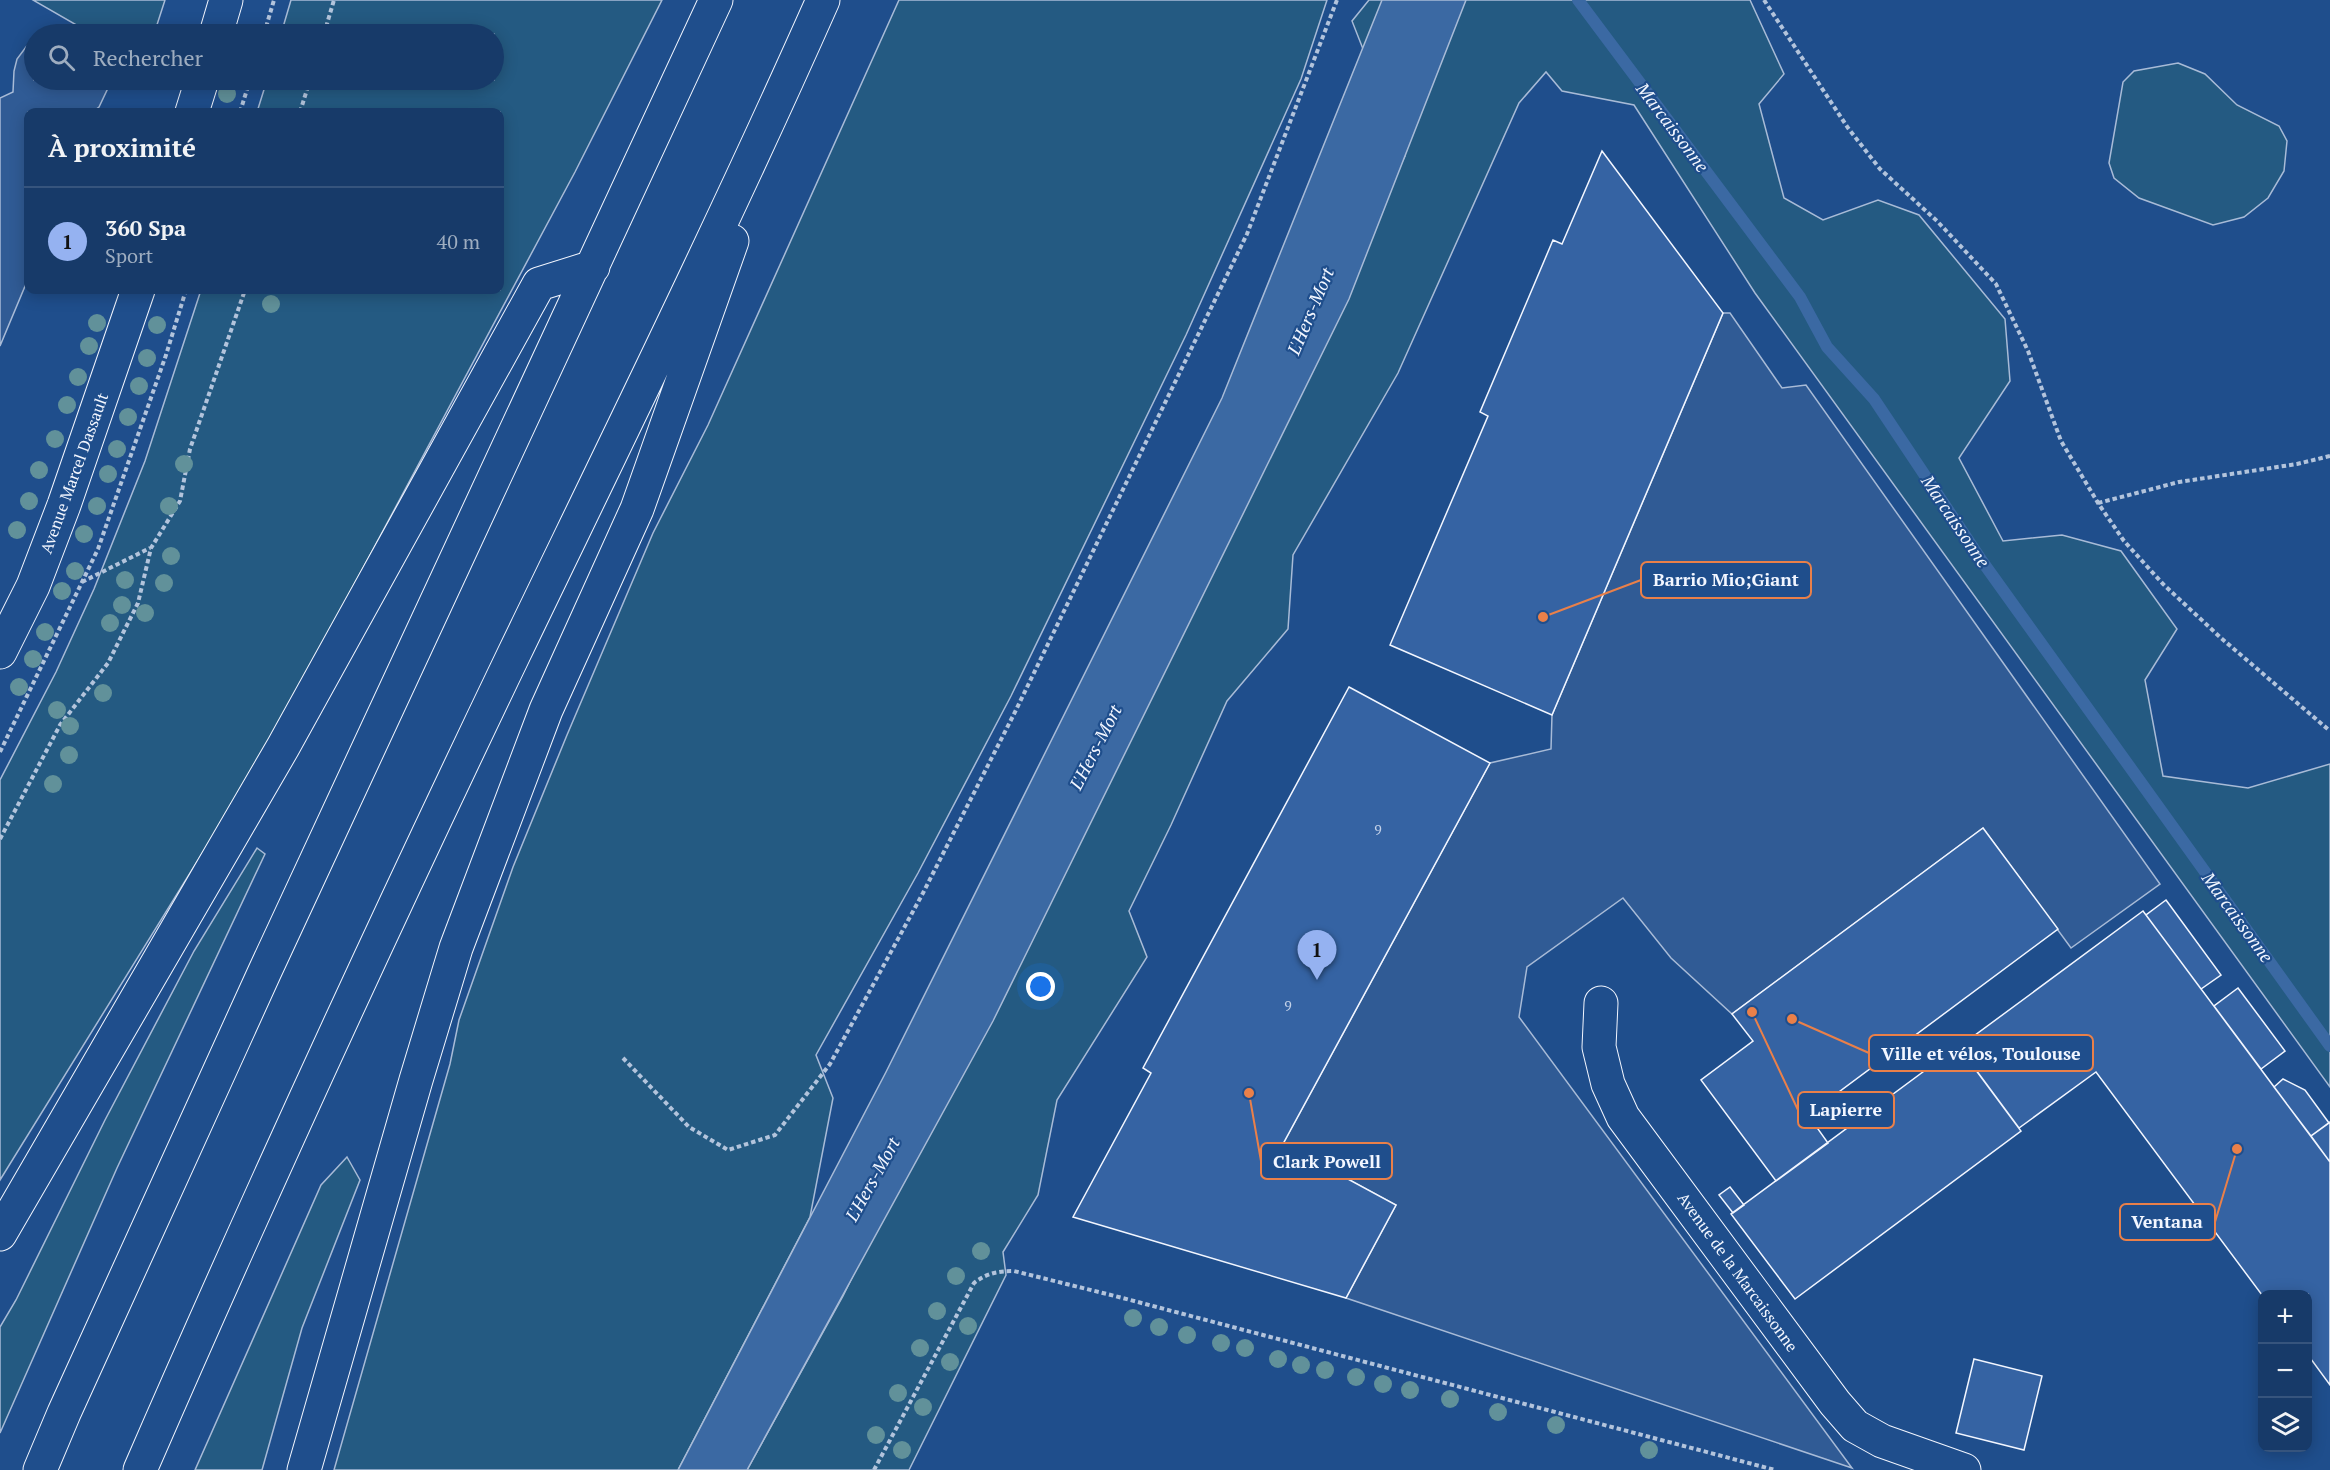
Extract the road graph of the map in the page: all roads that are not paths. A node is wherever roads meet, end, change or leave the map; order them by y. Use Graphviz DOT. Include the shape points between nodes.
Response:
graph roads {
  1 [pos="226,0"];
  2 [pos="716,0"];
  3 [pos="823,0"];
  4 [pos="219,24"];
  5 [pos="798,54"];
  6 [pos="199,90"];
  7 [pos="193,108"];
  8 [pos="593,267"];
  9 [pos="137,294"];
  10 [pos="0,652"];
  11 [pos="1601,1003"];
  12 [pos="0,1234"];
  13 [pos="40,1470"];
  14 [pos="140,1470"];
  15 [pos="304,1470"];
  16 [pos="1964,1470"];
  1 -- 4 [label="main road"];
  2 -- 8 [label="main road"];
  3 -- 5 [label="main road"];
  5 -- 14 [label="main road" via="318,1072"];
  5 -- 15 [label="main road" via="637,509 546,710 456,948"];
  6 -- 7 [label="main road"];
  8 -- 12 [label="main road" via="539,284 283,747"];
  8 -- 13 [label="main road" via="265,971"];
  9 -- 10 [label="main road, Avenue Marcel Dassault" via="33,586"];
  11 -- 16 [label="main road, Avenue de la Marcaissonne" via="1599,1047 1608,1084 1623,1117 1835,1403 1855,1426"];
}
